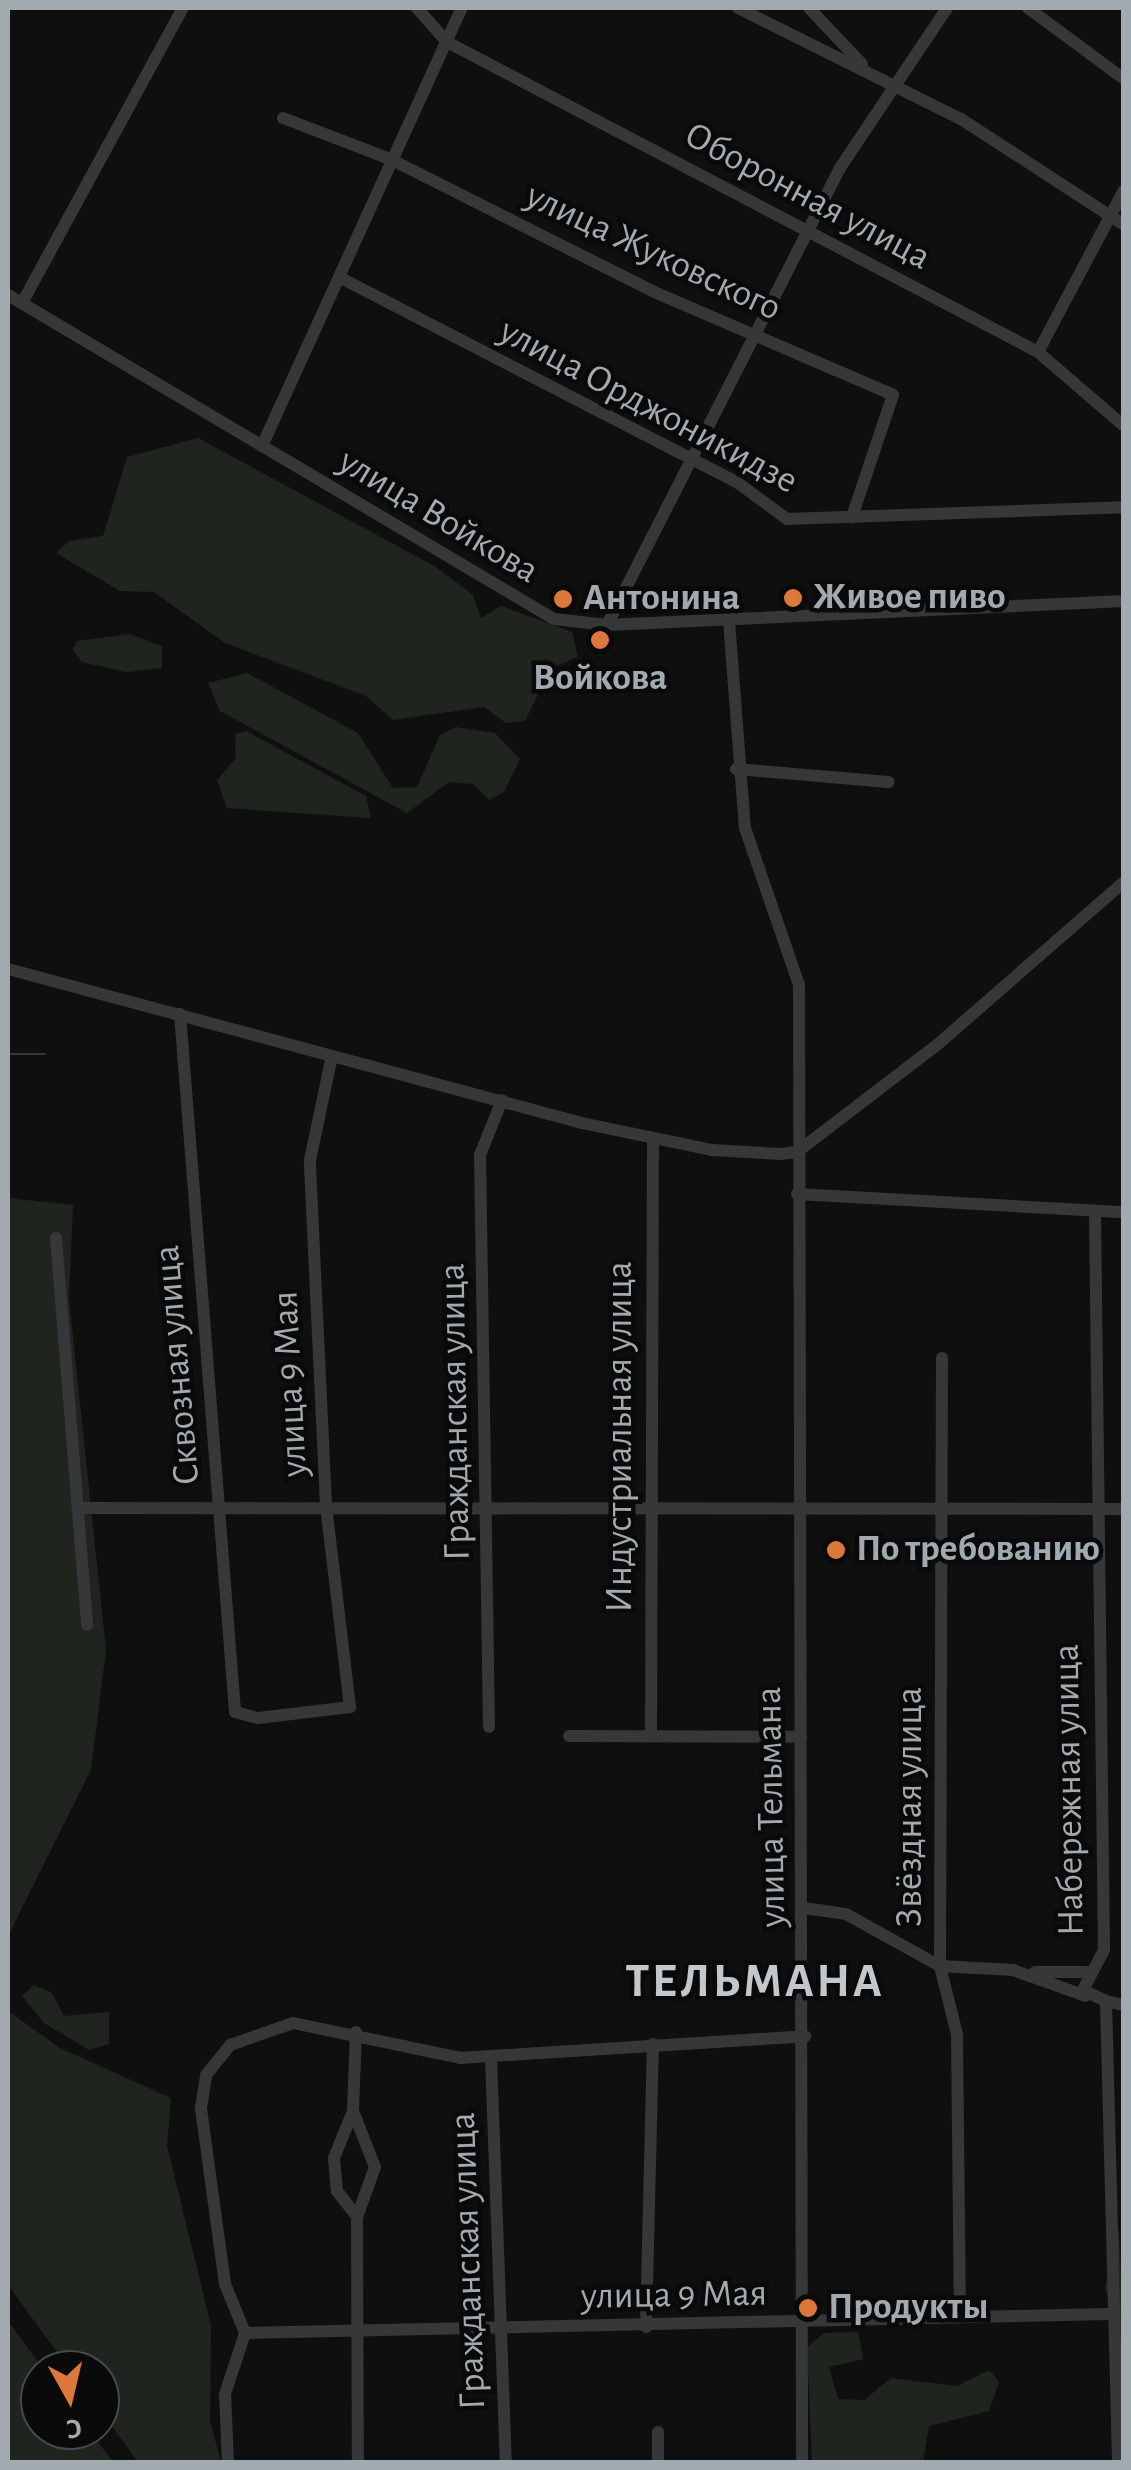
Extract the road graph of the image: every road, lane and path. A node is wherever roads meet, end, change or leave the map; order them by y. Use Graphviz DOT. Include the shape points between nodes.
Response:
graph roads {
  1 [pos="183,8"];
  2 [pos="417,8"];
  3 [pos="462,8"];
  4 [pos="738,8"];
  5 [pos="809,8"];
  6 [pos="947,8"];
  7 [pos="1028,8"];
  8 [pos="447,42"];
  9 [pos="865,68"];
  10 [pos="1124,78"];
  11 [pos="890,84"];
  12 [pos="283,118"];
  13 [pos="390,158"];
  14 [pos="1124,190"];
  15 [pos="1110,215"];
  16 [pos="1124,225"];
  17 [pos="806,231"];
  18 [pos="339,277"];
  19 [pos="8,296"];
  20 [pos="22,303"];
  21 [pos="750,334"];
  22 [pos="1038,352"];
  23 [pos="1124,426"];
  24 [pos="262,446"];
  25 [pos="687,460"];
  26 [pos="1124,507"];
  27 [pos="852,516"];
  28 [pos="1124,602"];
  29 [pos="729,621"];
  30 [pos="607,625"];
  31 [pos="736,769"];
  32 [pos="888,782"];
  33 [pos="1124,882"];
  34 [pos="8,969"];
  35 [pos="180,1014"];
  36 [pos="330,1060"];
  37 [pos="502,1100"];
  38 [pos="654,1138"];
  39 [pos="797,1152"];
  40 [pos="798,1194"];
  41 [pos="1124,1212"];
  42 [pos="1095,1213"];
  43 [pos="56,1238"];
  44 [pos="942,1358"];
  45 [pos="220,1504"];
  46 [pos="326,1504"];
  47 [pos="488,1505"];
  48 [pos="651,1506"];
  49 [pos="798,1506"];
  50 [pos="942,1507"];
  51 [pos="80,1508"];
  52 [pos="1097,1508"];
  53 [pos="1124,1510"];
  54 [pos="88,1625"];
  55 [pos="350,1707"];
  56 [pos="489,1727"];
  57 [pos="569,1736"];
  58 [pos="650,1736"];
  59 [pos="801,1738"];
  60 [pos="803,1908"];
  61 [pos="940,1966"];
  62 [pos="1013,1970"];
  63 [pos="1087,1972"];
  64 [pos="1086,1996"];
  65 [pos="1106,2000"];
  66 [pos="1124,2006"];
  67 [pos="356,2032"];
  68 [pos="804,2036"];
  69 [pos="652,2044"];
  70 [pos="491,2058"];
  71 [pos="353,2110"];
  72 [pos="357,2217"];
  73 [pos="960,2313"];
  74 [pos="1111,2314"];
  75 [pos="801,2323"];
  76 [pos="646,2327"];
  77 [pos="504,2329"];
  78 [pos="356,2332"];
  79 [pos="245,2334"];
  80 [pos="658,2432"];
  81 [pos="228,2462"];
  82 [pos="358,2462"];
  83 [pos="506,2462"];
  84 [pos="658,2462"];
  85 [pos="802,2462"];
  86 [pos="1118,2462"];
  1 -- 20 [label="street"];
  2 -- 8 [label="street"];
  3 -- 8 [label="street"];
  4 -- 9 [label="street"];
  5 -- 9 [label="street"];
  6 -- 11 [label="street"];
  7 -- 10 [label="street"];
  8 -- 13 [label="street"];
  8 -- 17 [label="street, Оборонная улица"];
  9 -- 11 [label="street"];
  11 -- 15 [label="street"];
  11 -- 17 [label="street"];
  12 -- 13 [label="street, улица Жуковского"];
  13 -- 18 [label="street"];
  13 -- 21 [label="street, улица Жуковского"];
  14 -- 15 [label="street"];
  15 -- 16 [label="street"];
  15 -- 22 [label="street"];
  17 -- 21 [label="street"];
  17 -- 22 [label="street, Оборонная улица"];
  18 -- 24 [label="street"];
  18 -- 25 [label="street, улица Орджоникидзе"];
  19 -- 20 [label="street, улица Войкова"];
  20 -- 24 [label="street, улица Войкова"];
  21 -- 25 [label="street"];
  21 -- 27 [label="street, улица Жуковского" via="893,395"];
  22 -- 23 [label="street, Оборонная улица"];
  24 -- 30 [label="street, улица Войкова" via="530,609"];
  25 -- 27 [label="street, улица Орджоникидзе" via="787,519"];
  25 -- 30 [label="street"];
  26 -- 27 [label="street, улица Орджоникидзе"];
  28 -- 29 [label="street, улица Войкова"];
  29 -- 30 [label="street, улица Войкова"];
  29 -- 31 [label="street, улица Тельмана"];
  31 -- 32 [label="street"];
  31 -- 39 [label="street, улица Тельмана" via="745,828 799,986"];
  33 -- 39 [label="street"];
  34 -- 35 [label="street"];
  35 -- 36 [label="street"];
  35 -- 45 [label="street, Сквозная улица"];
  36 -- 37 [label="street"];
  36 -- 46 [label="street, улица 9 Мая" via="310,1160"];
  37 -- 38 [label="street"];
  37 -- 47 [label="street, Гражданская улица" via="480,1155"];
  38 -- 39 [label="street"];
  38 -- 48 [label="street, Индустриальная улица"];
  39 -- 40 [label="street, улица Тельмана"];
  40 -- 42 [label="street"];
  40 -- 49 [label="street, улица Тельмана"];
  41 -- 42 [label="street"];
  42 -- 52 [label="street, Набережная улица"];
  43 -- 51 [label="street"];
  44 -- 50 [label="street, Звёздная улица"];
  45 -- 46 [label="street"];
  45 -- 51 [label="street"];
  45 -- 55 [label="street, Сквозная улица" via="235,1712 258,1718"];
  46 -- 47 [label="street"];
  46 -- 55 [label="street, улица 9 Мая"];
  47 -- 48 [label="street"];
  47 -- 56 [label="street, Гражданская улица"];
  48 -- 49 [label="street"];
  48 -- 58 [label="street, Индустриальная улица"];
  49 -- 50 [label="street"];
  49 -- 59 [label="street, улица Тельмана"];
  50 -- 52 [label="street"];
  50 -- 61 [label="street, Звёздная улица"];
  51 -- 54 [label="street"];
  52 -- 53 [label="street"];
  52 -- 63 [label="street, Набережная улица" via="1104,1950"];
  57 -- 58 [label="street"];
  58 -- 59 [label="street"];
  59 -- 60 [label="street, улица Тельмана"];
  60 -- 61 [label="street" via="846,1914"];
  60 -- 68 [label="street, улица Тельмана"];
  61 -- 62 [label="street"];
  61 -- 73 [label="street, Звёздная улица" via="958,2034"];
  62 -- 63 [label="street"];
  62 -- 64 [label="street"];
  63 -- 64 [label="street, Набережная улица"];
  64 -- 65 [label="street"];
  65 -- 66 [label="street"];
  65 -- 74 [label="street"];
  67 -- 70 [label="street" via="444,2056"];
  67 -- 71 [label="street"];
  67 -- 79 [label="street" via="266,2026 230,2045 206,2074 208,2174 225,2284"];
  68 -- 69 [label="street"];
  68 -- 75 [label="street, улица Тельмана"];
  69 -- 70 [label="street"];
  69 -- 76 [label="street"];
  70 -- 77 [label="street, Гражданская улица"];
  71 -- 72 [label="street" via="374,2166"];
  71 -- 72 [label="street" via="334,2174"];
  72 -- 78 [label="street"];
  73 -- 74 [label="street, улица 9 Мая"];
  73 -- 75 [label="street, улица 9 Мая"];
  74 -- 86 [label="street"];
  75 -- 76 [label="street, улица 9 Мая"];
  75 -- 85 [label="street, улица Тельмана"];
  76 -- 77 [label="street, улица 9 Мая"];
  77 -- 78 [label="street, улица 9 Мая"];
  77 -- 83 [label="street, Гражданская улица"];
  78 -- 79 [label="street, улица 9 Мая"];
  78 -- 82 [label="street"];
  79 -- 81 [label="street" via="225,2394"];
  80 -- 84 [label="street"];
}
